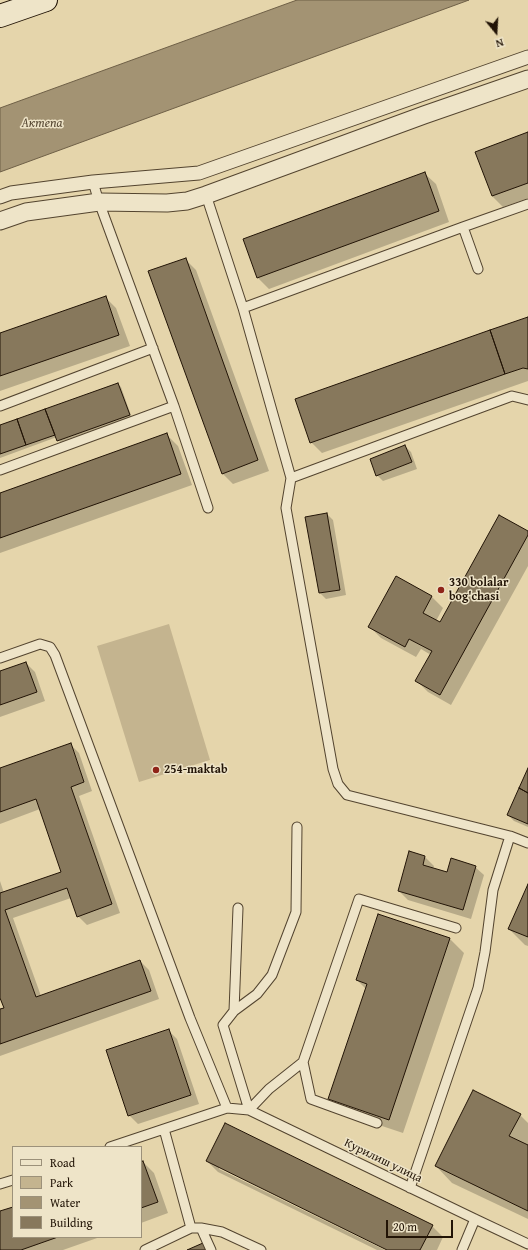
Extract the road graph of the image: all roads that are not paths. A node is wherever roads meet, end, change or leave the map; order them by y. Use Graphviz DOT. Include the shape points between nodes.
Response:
graph roads {
  1 [pos="46,0"];
  2 [pos="0,16"];
  3 [pos="528,57"];
  4 [pos="528,79"];
  5 [pos="93,182"];
  6 [pos="206,195"];
  7 [pos="0,197"];
  8 [pos="99,202"];
  9 [pos="528,204"];
  10 [pos="0,220"];
  11 [pos="463,227"];
  12 [pos="478,269"];
  13 [pos="243,308"];
  14 [pos="153,348"];
  15 [pos="528,400"];
  16 [pos="0,406"];
  17 [pos="174,406"];
  18 [pos="0,470"];
  19 [pos="291,478"];
  20 [pos="208,508"];
  21 [pos="0,658"];
  22 [pos="297,827"];
  23 [pos="510,836"];
  24 [pos="528,843"];
  25 [pos="238,908"];
  26 [pos="456,928"];
  27 [pos="234,1011"];
  28 [pos="303,1062"];
  29 [pos="227,1108"];
  30 [pos="249,1110"];
  31 [pos="377,1123"];
  32 [pos="164,1129"];
  33 [pos="113,1146"];
  34 [pos="12,1180"];
  35 [pos="0,1184"];
  36 [pos="410,1188"];
  37 [pos="475,1220"];
  38 [pos="191,1228"];
  39 [pos="201,1228"];
  40 [pos="528,1244"];
  41 [pos="145,1250"];
  42 [pos="211,1250"];
  43 [pos="261,1250"];
  44 [pos="462,1250"];
  1 -- 2 [label="main road"];
  3 -- 5 [label="street" via="199,173"];
  4 -- 6 [label="street"];
  5 -- 7 [label="street" via="11,193"];
  5 -- 8 [label="lane"];
  6 -- 8 [label="street" via="177,202"];
  6 -- 13 [label="lane"];
  8 -- 10 [label="street" via="26,212"];
  8 -- 14 [label="lane"];
  9 -- 11 [label="lane"];
  11 -- 12 [label="lane"];
  11 -- 13 [label="lane"];
  13 -- 19 [label="lane"];
  14 -- 16 [label="lane"];
  14 -- 17 [label="lane"];
  15 -- 19 [label="lane" via="512,396"];
  17 -- 18 [label="lane"];
  17 -- 20 [label="lane"];
  19 -- 23 [label="lane" via="286,508 333,769 338,784 347,795"];
  21 -- 29 [label="lane" via="40,644 50,647 55,655 190,1018"];
  22 -- 27 [label="lane" via="296,912 272,976 257,994"];
  23 -- 24 [label="lane"];
  23 -- 36 [label="lane" via="492,890 486,952 478,988"];
  25 -- 27 [label="lane"];
  26 -- 28 [label="lane" via="359,899"];
  27 -- 30 [label="lane" via="223,1025"];
  28 -- 30 [label="lane" via="269,1089"];
  28 -- 31 [label="lane" via="311,1099"];
  29 -- 30 [label="lane, Курилиш улица"];
  29 -- 32 [label="lane"];
  30 -- 36 [label="lane, Курилиш улица"];
  32 -- 33 [label="lane"];
  32 -- 38 [label="lane"];
  34 -- 35 [label="lane"];
  36 -- 37 [label="lane, Курилиш улица"];
  37 -- 40 [label="lane, Курилиш улица"];
  37 -- 44 [label="lane"];
  38 -- 39 [label="lane"];
  38 -- 41 [label="lane"];
  39 -- 42 [label="lane"];
  39 -- 43 [label="lane" via="222,1232"];
}
